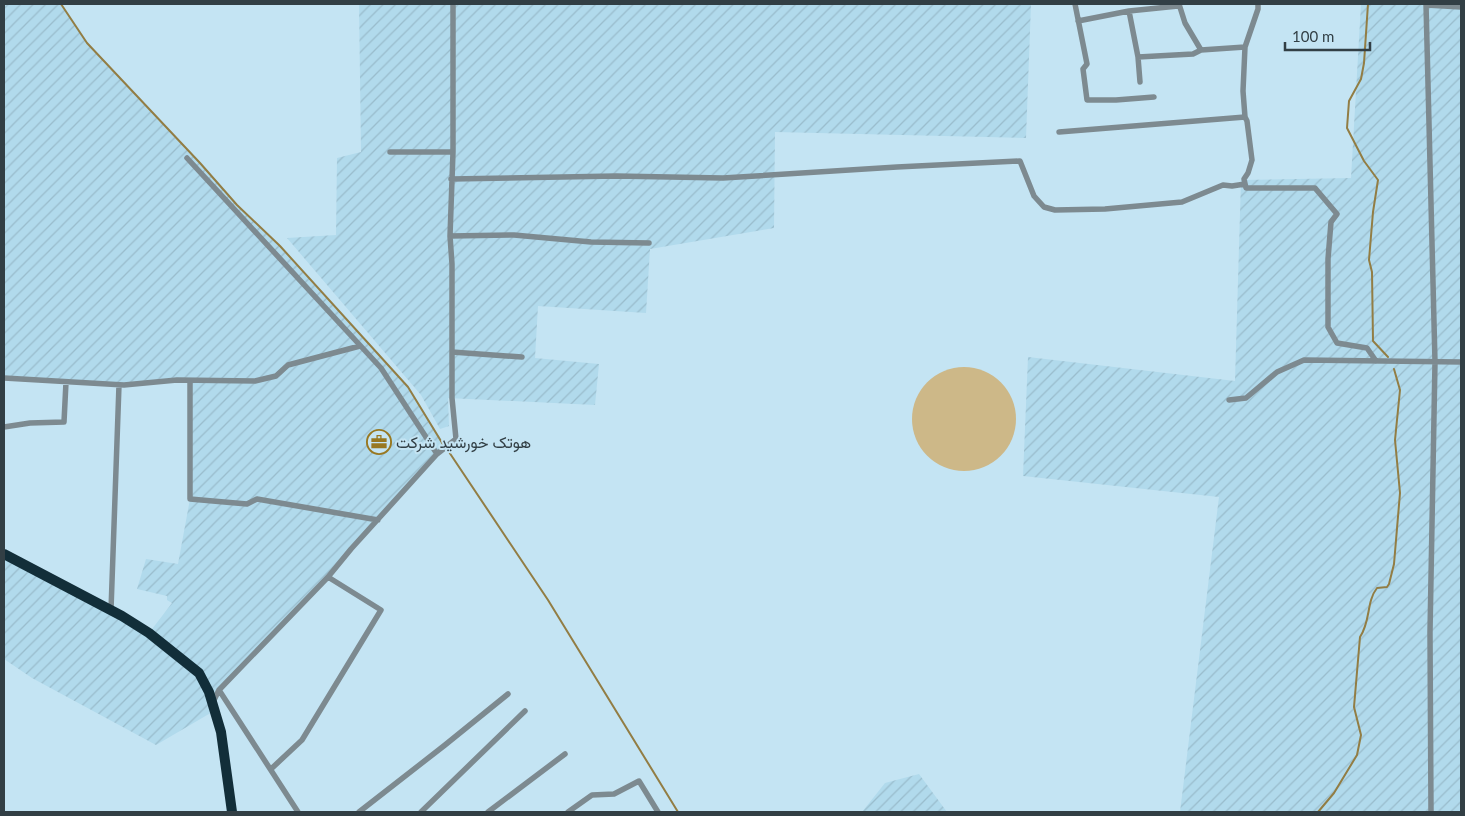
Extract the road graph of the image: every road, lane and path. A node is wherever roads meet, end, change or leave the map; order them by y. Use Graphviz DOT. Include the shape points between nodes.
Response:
graph roads {
  1 [pos="453,4"];
  2 [pos="1075,4"];
  3 [pos="1258,4"];
  4 [pos="1426,4"];
  5 [pos="1178,5"];
  6 [pos="1461,7"];
  7 [pos="1129,11"];
  8 [pos="1078,21"];
  9 [pos="1244,47"];
  10 [pos="1201,50"];
  11 [pos="1138,57"];
  12 [pos="1140,82"];
  13 [pos="1154,97"];
  14 [pos="1245,117"];
  15 [pos="1059,132"];
  16 [pos="390,152"];
  17 [pos="453,152"];
  18 [pos="187,158"];
  19 [pos="451,179"];
  20 [pos="1245,184"];
  21 [pos="450,236"];
  22 [pos="649,243"];
  23 [pos="360,346"];
  24 [pos="452,352"];
  25 [pos="522,357"];
  26 [pos="1376,361"];
  27 [pos="1435,362"];
  28 [pos="1461,362"];
  29 [pos="4,378"];
  30 [pos="190,380"];
  31 [pos="66,382"];
  32 [pos="119,385"];
  33 [pos="1229,400"];
  34 [pos="4,427"];
  35 [pos="437,454"];
  36 [pos="378,520"];
  37 [pos="4,554"];
  38 [pos="328,577"];
  39 [pos="111,610"];
  40 [pos="219,690"];
  41 [pos="508,694"];
  42 [pos="212,704"];
  43 [pos="524,711"];
  44 [pos="566,754"];
  45 [pos="271,770"];
  46 [pos="232,812"];
  47 [pos="298,812"];
  48 [pos="359,812"];
  49 [pos="420,812"];
  50 [pos="488,812"];
  51 [pos="568,812"];
  52 [pos="658,812"];
  53 [pos="1431,812"];
  1 -- 17 [label="street"];
  2 -- 8 [label="street"];
  3 -- 9 [label="street"];
  4 -- 6 [label="street"];
  4 -- 27 [label="street"];
  5 -- 7 [label="street"];
  5 -- 10 [label="street"];
  7 -- 8 [label="street"];
  7 -- 11 [label="street"];
  8 -- 13 [label="street" via="1087,64 1083,69 1087,100"];
  9 -- 10 [label="street"];
  9 -- 14 [label="street"];
  10 -- 11 [label="street" via="1193,54"];
  11 -- 12 [label="street"];
  14 -- 15 [label="street"];
  14 -- 20 [label="street" via="1252,160"];
  16 -- 17 [label="street"];
  17 -- 19 [label="street"];
  18 -- 23 [label="street"];
  19 -- 20 [label="street" via="723,178 1020,160 1034,196 1044,207 1055,210 1182,202 1223,185"];
  19 -- 21 [label="street"];
  20 -- 26 [label="street" via="1246,188 1315,188 1337,214 1331,222 1328,259 1328,327 1337,343 1367,348"];
  21 -- 22 [label="street" via="514,235"];
  21 -- 24 [label="street"];
  23 -- 30 [label="street" via="288,366 276,376 255,380"];
  23 -- 35 [label="street" via="381,368"];
  24 -- 25 [label="street"];
  24 -- 35 [label="street" via="456,439"];
  26 -- 27 [label="street"];
  26 -- 33 [label="street" via="1304,360 1277,372 1246,398"];
  27 -- 28 [label="street"];
  27 -- 53 [label="street" via="1430,632"];
  29 -- 31 [label="street"];
  30 -- 32 [label="street"];
  30 -- 36 [label="street" via="190,499 247,504 257,499"];
  31 -- 32 [label="street"];
  31 -- 34 [label="street" via="64,422"];
  32 -- 39 [label="street"];
  35 -- 36 [label="street"];
  36 -- 38 [label="street"];
  37 -- 39 [label="highway"];
  38 -- 40 [label="street"];
  38 -- 45 [label="street" via="381,610 302,740"];
  39 -- 42 [label="highway" via="149,633 199,673"];
  40 -- 42 [label="street"];
  40 -- 45 [label="street"];
  41 -- 48 [label="street"];
  42 -- 46 [label="highway" via="221,732"];
  43 -- 49 [label="street"];
  44 -- 50 [label="street"];
  45 -- 47 [label="street"];
  51 -- 52 [label="street" via="592,794 614,794 639,781"];
}
